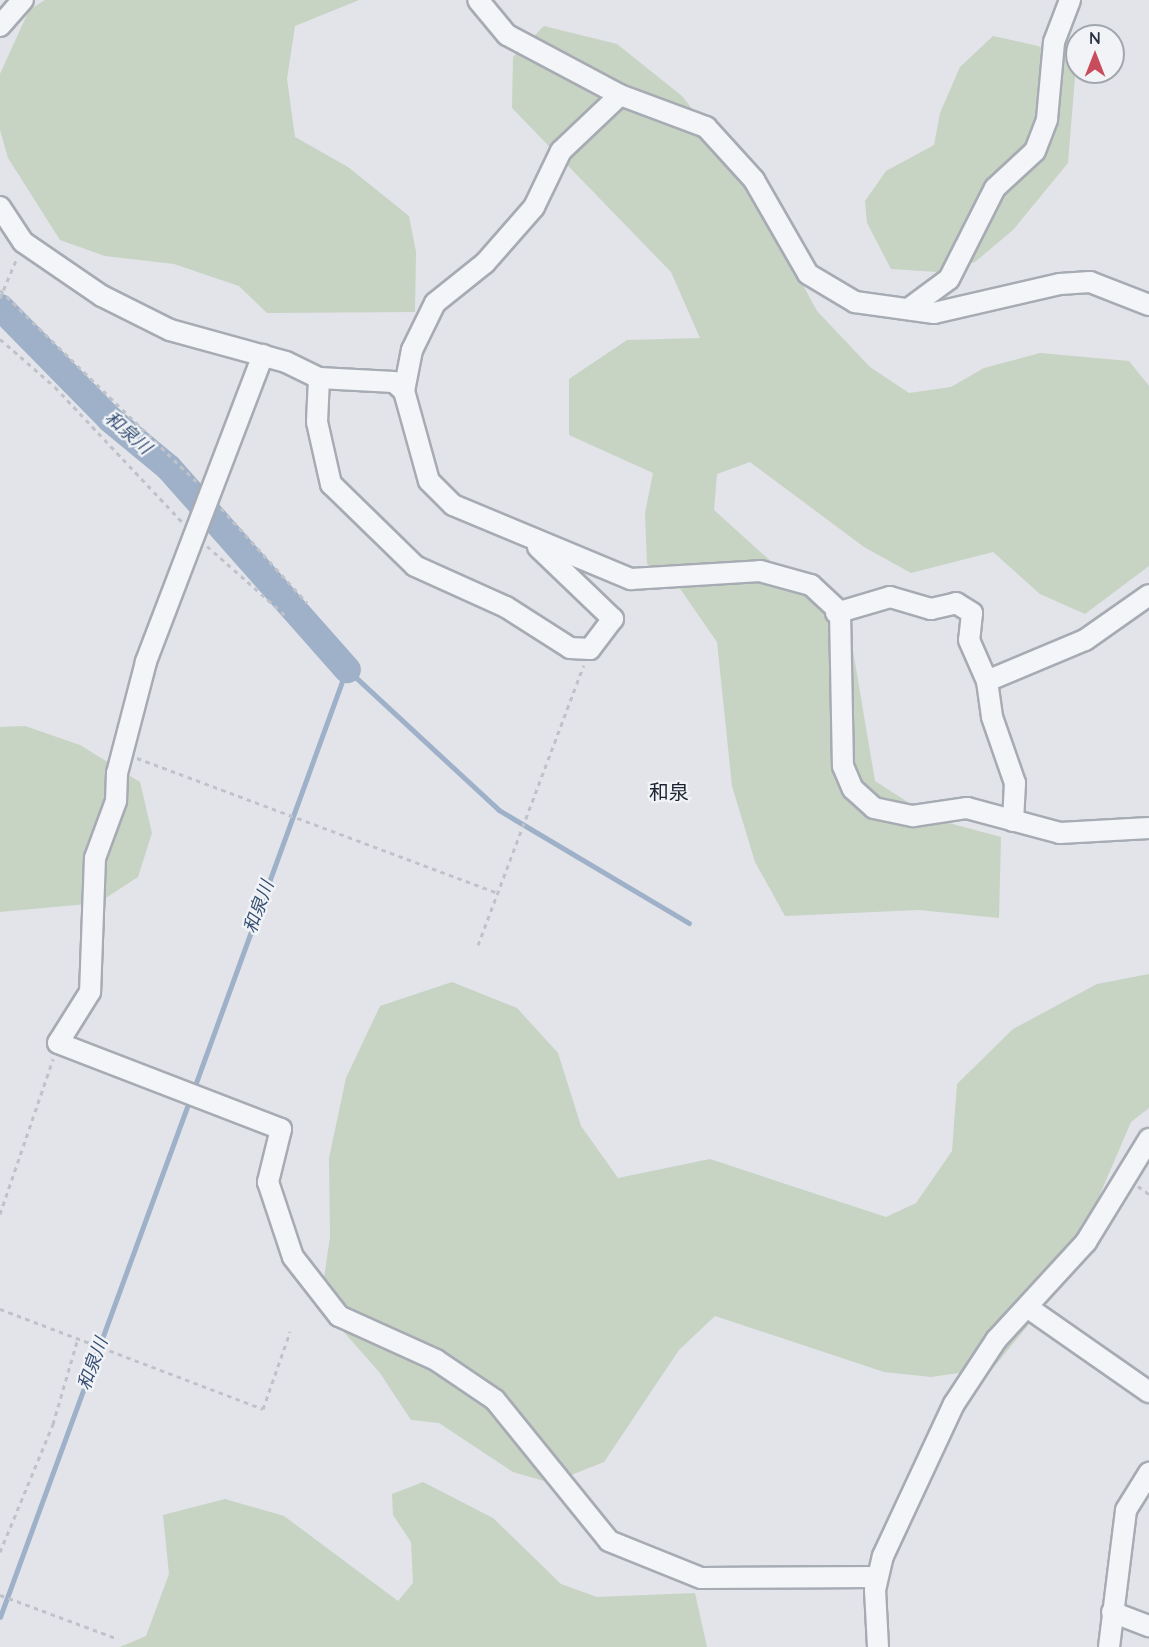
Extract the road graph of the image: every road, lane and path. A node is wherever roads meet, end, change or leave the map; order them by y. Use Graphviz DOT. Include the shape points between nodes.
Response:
graph roads {
  1 [pos="23,0"];
  2 [pos="478,0"];
  3 [pos="1070,0"];
  4 [pos="0,26"];
  5 [pos="620,95"];
  6 [pos="0,207"];
  7 [pos="24,242"];
  8 [pos="1,291"];
  9 [pos="0,298"];
  10 [pos="1149,305"];
  11 [pos="911,307"];
  12 [pos="0,339"];
  13 [pos="263,355"];
  14 [pos="318,378"];
  15 [pos="404,391"];
  16 [pos="209,494"];
  17 [pos="194,534"];
  18 [pos="538,547"];
  19 [pos="1149,596"];
  20 [pos="307,603"];
  21 [pos="838,613"];
  22 [pos="285,615"];
  23 [pos="590,649"];
  24 [pos="987,681"];
  25 [pos="122,752"];
  26 [pos="1012,821"];
  27 [pos="1149,828"];
  28 [pos="498,893"];
  29 [pos="478,945"];
  30 [pos="58,1043"];
  31 [pos="1149,1139"];
  32 [pos="0,1213"];
  33 [pos="1027,1307"];
  34 [pos="0,1308"];
  35 [pos="290,1332"];
  36 [pos="78,1338"];
  37 [pos="1149,1392"];
  38 [pos="1149,1473"];
  39 [pos="0,1552"];
  40 [pos="877,1577"];
  41 [pos="0,1595"];
  42 [pos="1112,1612"];
  43 [pos="1149,1626"];
  44 [pos="118,1639"];
  45 [pos="872,1646"];
  46 [pos="1108,1647"];
  1 -- 4 [label="street"];
  2 -- 5 [label="street" via="507,35"];
  3 -- 11 [label="street" via="1054,42 1047,119 1035,151 995,188 949,279"];
  5 -- 11 [label="street" via="706,127 753,180 808,274 855,302 884,309"];
  5 -- 15 [label="street" via="561,151 534,207 499,247 435,303 412,350"];
  6 -- 7 [label="street"];
  7 -- 8 [label="path"];
  7 -- 13 [label="street" via="149,320"];
  8 -- 9 [label="path"];
  8 -- 16 [label="path"];
  10 -- 11 [label="street" via="1090,282 1060,284 951,311"];
  12 -- 17 [label="path" via="55,387"];
  13 -- 14 [label="street"];
  13 -- 16 [label="street"];
  14 -- 15 [label="street" via="382,379"];
  14 -- 23 [label="street" via="317,422 331,484 415,566 506,607 570,648"];
  15 -- 21 [label="street" via="429,481 453,505 539,537 608,573 647,579 705,572 776,573 811,585"];
  16 -- 17 [label="street"];
  16 -- 20 [label="path"];
  17 -- 22 [label="path"];
  17 -- 25 [label="street" via="146,662"];
  18 -- 23 [label="street" via="612,619"];
  19 -- 24 [label="street" via="1085,640"];
  21 -- 24 [label="street" via="890,597 931,609 956,603 972,614 969,640"];
  21 -- 26 [label="street" via="843,766 853,789 874,808 899,816 967,808"];
  23 -- 28 [label="path"];
  24 -- 26 [label="street" via="992,717 1015,783"];
  25 -- 28 [label="path"];
  25 -- 30 [label="street" via="116,801 95,858 90,992"];
  26 -- 27 [label="street" via="1060,832"];
  28 -- 29 [label="path"];
  30 -- 32 [label="path"];
  30 -- 40 [label="street" via="281,1129 268,1182 294,1257 339,1316 436,1360 495,1400 609,1541 701,1578"];
  31 -- 33 [label="street" via="1086,1242"];
  33 -- 37 [label="street"];
  33 -- 40 [label="street" via="966,1381"];
  34 -- 36 [label="path"];
  35 -- 36 [label="path" via="263,1409"];
  36 -- 39 [label="path" via="53,1424"];
  38 -- 42 [label="street" via="1126,1510"];
  40 -- 45 [label="street"];
  41 -- 44 [label="path"];
  42 -- 43 [label="street"];
  42 -- 46 [label="street"];
}
